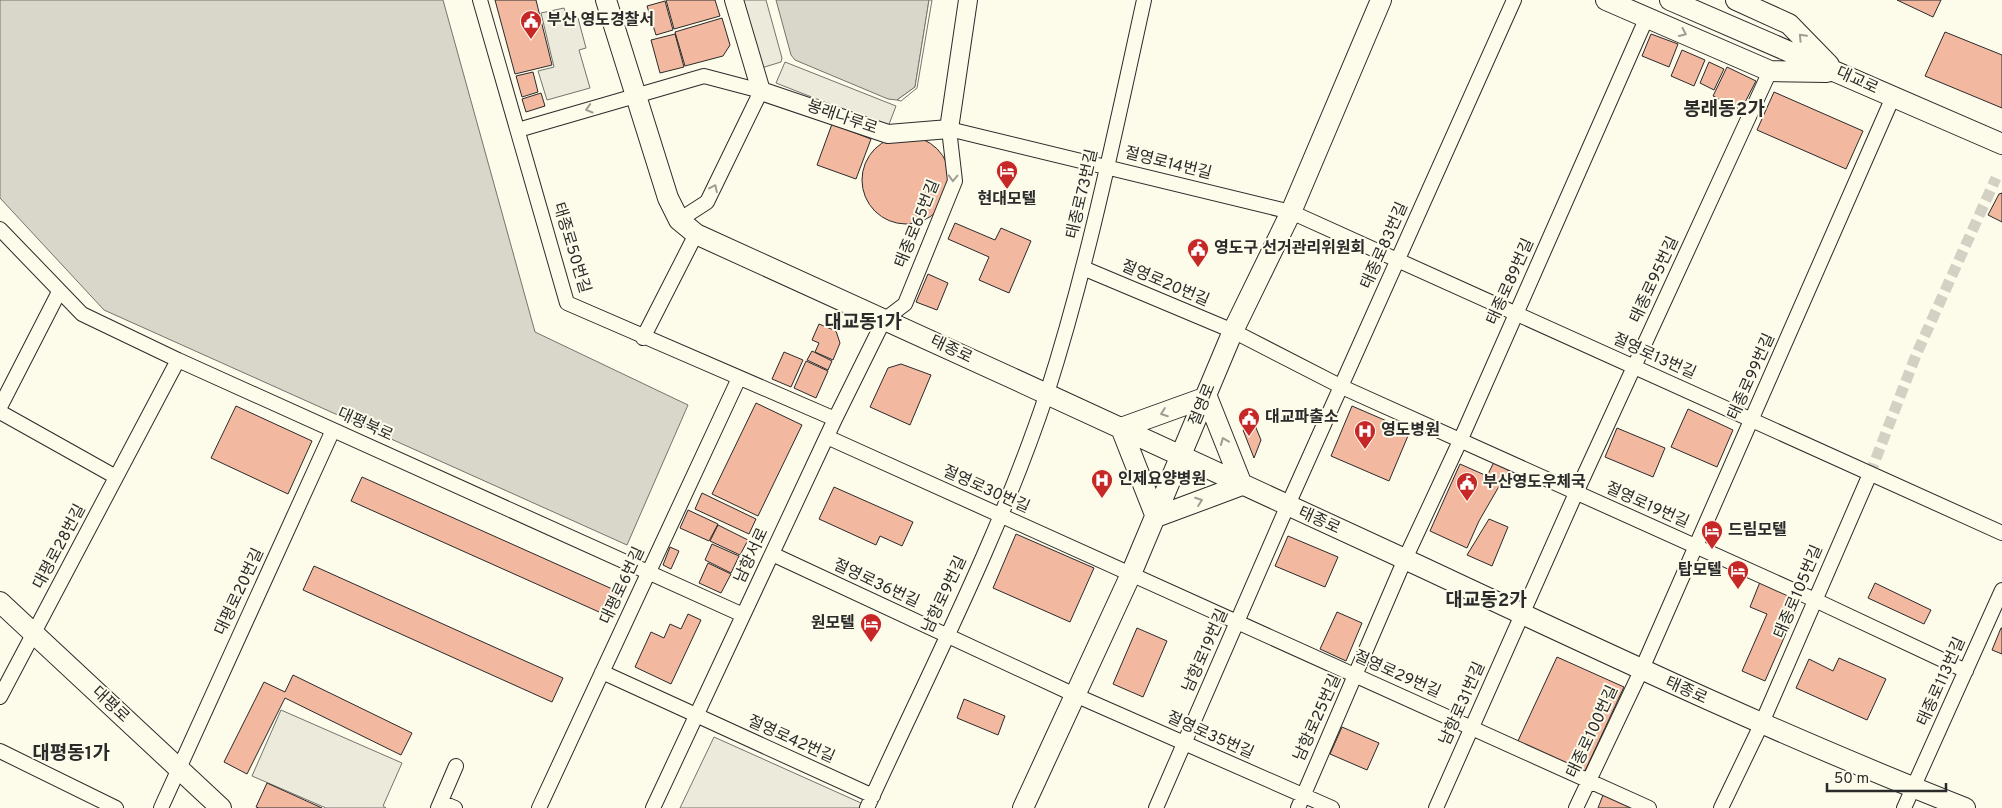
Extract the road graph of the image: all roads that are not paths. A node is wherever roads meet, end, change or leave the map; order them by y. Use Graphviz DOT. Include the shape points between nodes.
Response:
graph roads {
  1 [pos="480,0"];
  2 [pos="606,0"];
  3 [pos="734,0"];
  4 [pos="968,0"];
  5 [pos="1144,0"];
  6 [pos="1381,0"];
  7 [pos="1514,0"];
  8 [pos="1606,0"];
  9 [pos="1670,0"];
  10 [pos="1736,0"];
  11 [pos="1647,18"];
  12 [pos="1770,71"];
  13 [pos="1836,72"];
  14 [pos="761,91"];
  15 [pos="636,96"];
  16 [pos="1893,97"];
  17 [pos="948,129"];
  18 [pos="518,130"];
  19 [pos="2002,144"];
  20 [pos="1107,168"];
  21 [pos="1291,212"];
  22 [pos="679,220"];
  23 [pos="0,229"];
  24 [pos="696,234"];
  25 [pos="1398,260"];
  26 [pos="1083,268"];
  27 [pos="59,292"];
  28 [pos="1516,314"];
  29 [pos="884,320"];
  30 [pos="1233,331"];
  31 [pos="644,338"];
  32 [pos="178,360"];
  33 [pos="1634,367"];
  34 [pos="739,378"];
  35 [pos="1342,387"];
  36 [pos="1046,394"];
  37 [pos="1207,397"];
  38 [pos="0,407"];
  39 [pos="0,412"];
  40 [pos="835,419"];
  41 [pos="1752,420"];
  42 [pos="1121,428"];
  43 [pos="333,430"];
  44 [pos="827,438"];
  45 [pos="1460,441"];
  46 [pos="1182,456"];
  47 [pos="1870,474"];
  48 [pos="116,476"];
  49 [pos="1242,485"];
  50 [pos="1576,493"];
  51 [pos="1287,507"];
  52 [pos="1001,516"];
  53 [pos="1156,517"];
  54 [pos="2002,533"];
  55 [pos="1695,548"];
  56 [pos="772,554"];
  57 [pos="1405,559"];
  58 [pos="649,572"];
  59 [pos="1131,574"];
  60 [pos="2002,590"];
  61 [pos="1815,600"];
  62 [pos="0,602"];
  63 [pos="743,615"];
  64 [pos="1523,615"];
  65 [pos="1238,622"];
  66 [pos="34,633"];
  67 [pos="946,635"];
  68 [pos="1641,671"];
  69 [pos="1966,671"];
  70 [pos="602,672"];
  71 [pos="1356,676"];
  72 [pos="1075,695"];
  73 [pos="0,697"];
  74 [pos="696,716"];
  75 [pos="1761,725"];
  76 [pos="1471,728"];
  77 [pos="1185,743"];
  78 [pos="0,751"];
  79 [pos="456,766"];
  80 [pos="178,768"];
  81 [pos="1589,781"];
  82 [pos="1913,788"];
  83 [pos="870,802"];
  84 [pos="1301,802"];
  85 [pos="439,805"];
  86 [pos="116,808"];
  87 [pos="161,808"];
  88 [pos="220,808"];
  89 [pos="454,808"];
  90 [pos="539,808"];
  91 [pos="653,808"];
  92 [pos="1023,808"];
  93 [pos="1156,808"];
  94 [pos="1332,808"];
  95 [pos="1436,808"];
  96 [pos="1576,808"];
  97 [pos="1649,808"];
  98 [pos="1720,808"];
  99 [pos="1904,808"];
  100 [pos="1965,808"];
  1 -- 18 [label="street, 태종로50번길"];
  2 -- 15 [label="main road, 태종로"];
  3 -- 14 [label="street"];
  4 -- 17 [label="street"];
  5 -- 20 [label="street, 태종로73번길"];
  6 -- 21 [label="main road, 절영로"];
  7 -- 25 [label="street, 태종로83번길"];
  8 -- 11 [label="main road"];
  9 -- 13 [label="main road, 대교로"];
  13 -- 10 [label="main road, one-way" via="1789,24"];
  11 -- 12 [label="main road, one-way"];
  11 -- 28 [label="street, 태종로89번길"];
  12 -- 13 [label="main road"];
  12 -- 33 [label="street, 태종로95번길"];
  13 -- 16 [label="main road, 대교로"];
  14 -- 15 [label="street" via="704,76"];
  14 -- 17 [label="street, 봉래나루로" via="888,134"];
  22 -- 14 [label="street, one-way" via="707,202"];
  15 -- 18 [label="street, one-way"];
  15 -- 22 [label="main road, 태종로" via="668,198"];
  16 -- 19 [label="main road, 대교로"];
  16 -- 41 [label="street, 태종로99번길"];
  17 -- 20 [label="street, 절영로14번길"];
  17 -- 29 [label="street, 태종로65번길, one-way" via="955,181 905,304"];
  18 -- 31 [label="street, 태종로50번길" via="567,303"];
  20 -- 21 [label="street, 절영로14번길"];
  20 -- 26 [label="street, 태종로73번길"];
  21 -- 25 [label="street, 절영로13번길"];
  21 -- 30 [label="main road, 절영로"];
  22 -- 24 [label="main road, 태종로"];
  23 -- 27 [label="street, 대평북로"];
  24 -- 29 [label="main road, 태종로"];
  24 -- 31 [label="street"];
  25 -- 28 [label="street, 절영로13번길"];
  25 -- 35 [label="street, 태종로83번길"];
  26 -- 30 [label="street, 절영로20번길"];
  26 -- 36 [label="street, 태종로73번길"];
  27 -- 32 [label="street, 대평북로" via="82,314"];
  27 -- 38 [label="street"];
  28 -- 33 [label="street, 절영로13번길"];
  28 -- 45 [label="street, 태종로89번길"];
  29 -- 36 [label="main road, 태종로"];
  29 -- 40 [label="street, 남항서로"];
  30 -- 35 [label="street, 절영로19번길"];
  30 -- 37 [label="main road, 절영로"];
  31 -- 34 [label="street, 태종로50번길"];
  32 -- 43 [label="street, 대평북로"];
  32 -- 48 [label="street, 대평로28번길"];
  33 -- 41 [label="street, 절영로13번길"];
  33 -- 50 [label="street, 태종로95번길"];
  34 -- 40 [label="street, 태종로50번길"];
  34 -- 58 [label="street, 대평로6번길"];
  35 -- 45 [label="street, 절영로19번길"];
  35 -- 51 [label="street, 태종로83번길"];
  36 -- 42 [label="main road, 태종로"];
  36 -- 52 [label="street, 남항로9번길"];
  37 -- 42 [label="main road, one-way"];
  37 -- 46 [label="main road, 절영로"];
  49 -- 37 [label="main road, one-way"];
  39 -- 48 [label="street"];
  40 -- 44 [label="street, 남항서로"];
  41 -- 47 [label="street, 절영로13번길"];
  41 -- 55 [label="street, 태종로99번길"];
  42 -- 46 [label="main road, 태종로"];
  42 -- 53 [label="main road"];
  43 -- 58 [label="street, 대평북로"];
  43 -- 80 [label="street, 대평로20번길"];
  44 -- 52 [label="street, 절영로30번길"];
  44 -- 56 [label="street, 남항서로"];
  45 -- 50 [label="street, 절영로19번길"];
  45 -- 57 [label="street, 태종로89번길"];
  46 -- 49 [label="main road, 태종로"];
  46 -- 53 [label="main road, 절영로"];
  47 -- 54 [label="street, 절영로13번길"];
  47 -- 61 [label="street, 태종로105번길"];
  48 -- 66 [label="street, 대평로28번길"];
  49 -- 51 [label="main road, 태종로"];
  53 -- 49 [label="main road, one-way"];
  50 -- 55 [label="street, 절영로19번길"];
  50 -- 64 [label="street, 태종로95번길"];
  51 -- 57 [label="main road, 태종로"];
  51 -- 65 [label="street, 남항로19번길"];
  52 -- 59 [label="street, 절영로30번길"];
  52 -- 67 [label="street, 남항로9번길"];
  53 -- 59 [label="main road, 절영로"];
  55 -- 61 [label="street, 절영로19번길"];
  55 -- 68 [label="street, 태종로99번길"];
  56 -- 63 [label="street, 남항서로"];
  56 -- 67 [label="street, 절영로36번길"];
  57 -- 64 [label="main road, 태종로"];
  57 -- 71 [label="street, 남항로25번길"];
  58 -- 63 [label="street, 대평북로"];
  58 -- 70 [label="street, 대평로6번길"];
  59 -- 65 [label="street, 절영로29번길"];
  59 -- 72 [label="main road, 절영로"];
  60 -- 69 [label="street, 태종로113번길"];
  61 -- 69 [label="street, 절영로19번길"];
  61 -- 75 [label="street, 태종로105번길"];
  62 -- 66 [label="main road, 대평로"];
  63 -- 74 [label="street, 남항서로"];
  64 -- 68 [label="main road, 태종로"];
  64 -- 76 [label="street, 남항로31번길"];
  65 -- 71 [label="street, 절영로29번길"];
  65 -- 77 [label="street, 남항로19번길"];
  66 -- 73 [label="street, 대평로28번길"];
  66 -- 80 [label="main road, 대평로"];
  67 -- 72 [label="street, 절영로36번길"];
  67 -- 83 [label="street, 남항로9번길"];
  68 -- 75 [label="main road, 태종로"];
  68 -- 81 [label="street, 태종로100번길"];
  69 -- 82 [label="street, 태종로113번길"];
  70 -- 74 [label="street, 절영로42번길"];
  70 -- 90 [label="street, 대평로6번길"];
  71 -- 76 [label="street, 절영로29번길"];
  71 -- 84 [label="street, 남항로25번길"];
  72 -- 77 [label="street, 절영로35번길"];
  72 -- 92 [label="main road, 절영로"];
  74 -- 83 [label="street, 절영로42번길"];
  74 -- 91 [label="street, 남항서로"];
  75 -- 82 [label="main road, 태종로"];
  75 -- 98 [label="street, 태종로105번길"];
  76 -- 81 [label="street, 절영로29번길"];
  76 -- 95 [label="street, 남항로31번길"];
  77 -- 84 [label="street, 절영로35번길"];
  77 -- 93 [label="street, 남항로19번길"];
  78 -- 86 [label="street"];
  79 -- 85 [label="street"];
  80 -- 87 [label="street, 대평로20번길"];
  80 -- 88 [label="main road, 대평로"];
  81 -- 96 [label="street, 태종로100번길"];
  81 -- 97 [label="street, 절영로29번길"];
  82 -- 99 [label="street, 태종로113번길"];
  82 -- 100 [label="main road, 태종로"];
  84 -- 94 [label="street, 절영로35번길"];
  85 -- 89 [label="street"];
}
